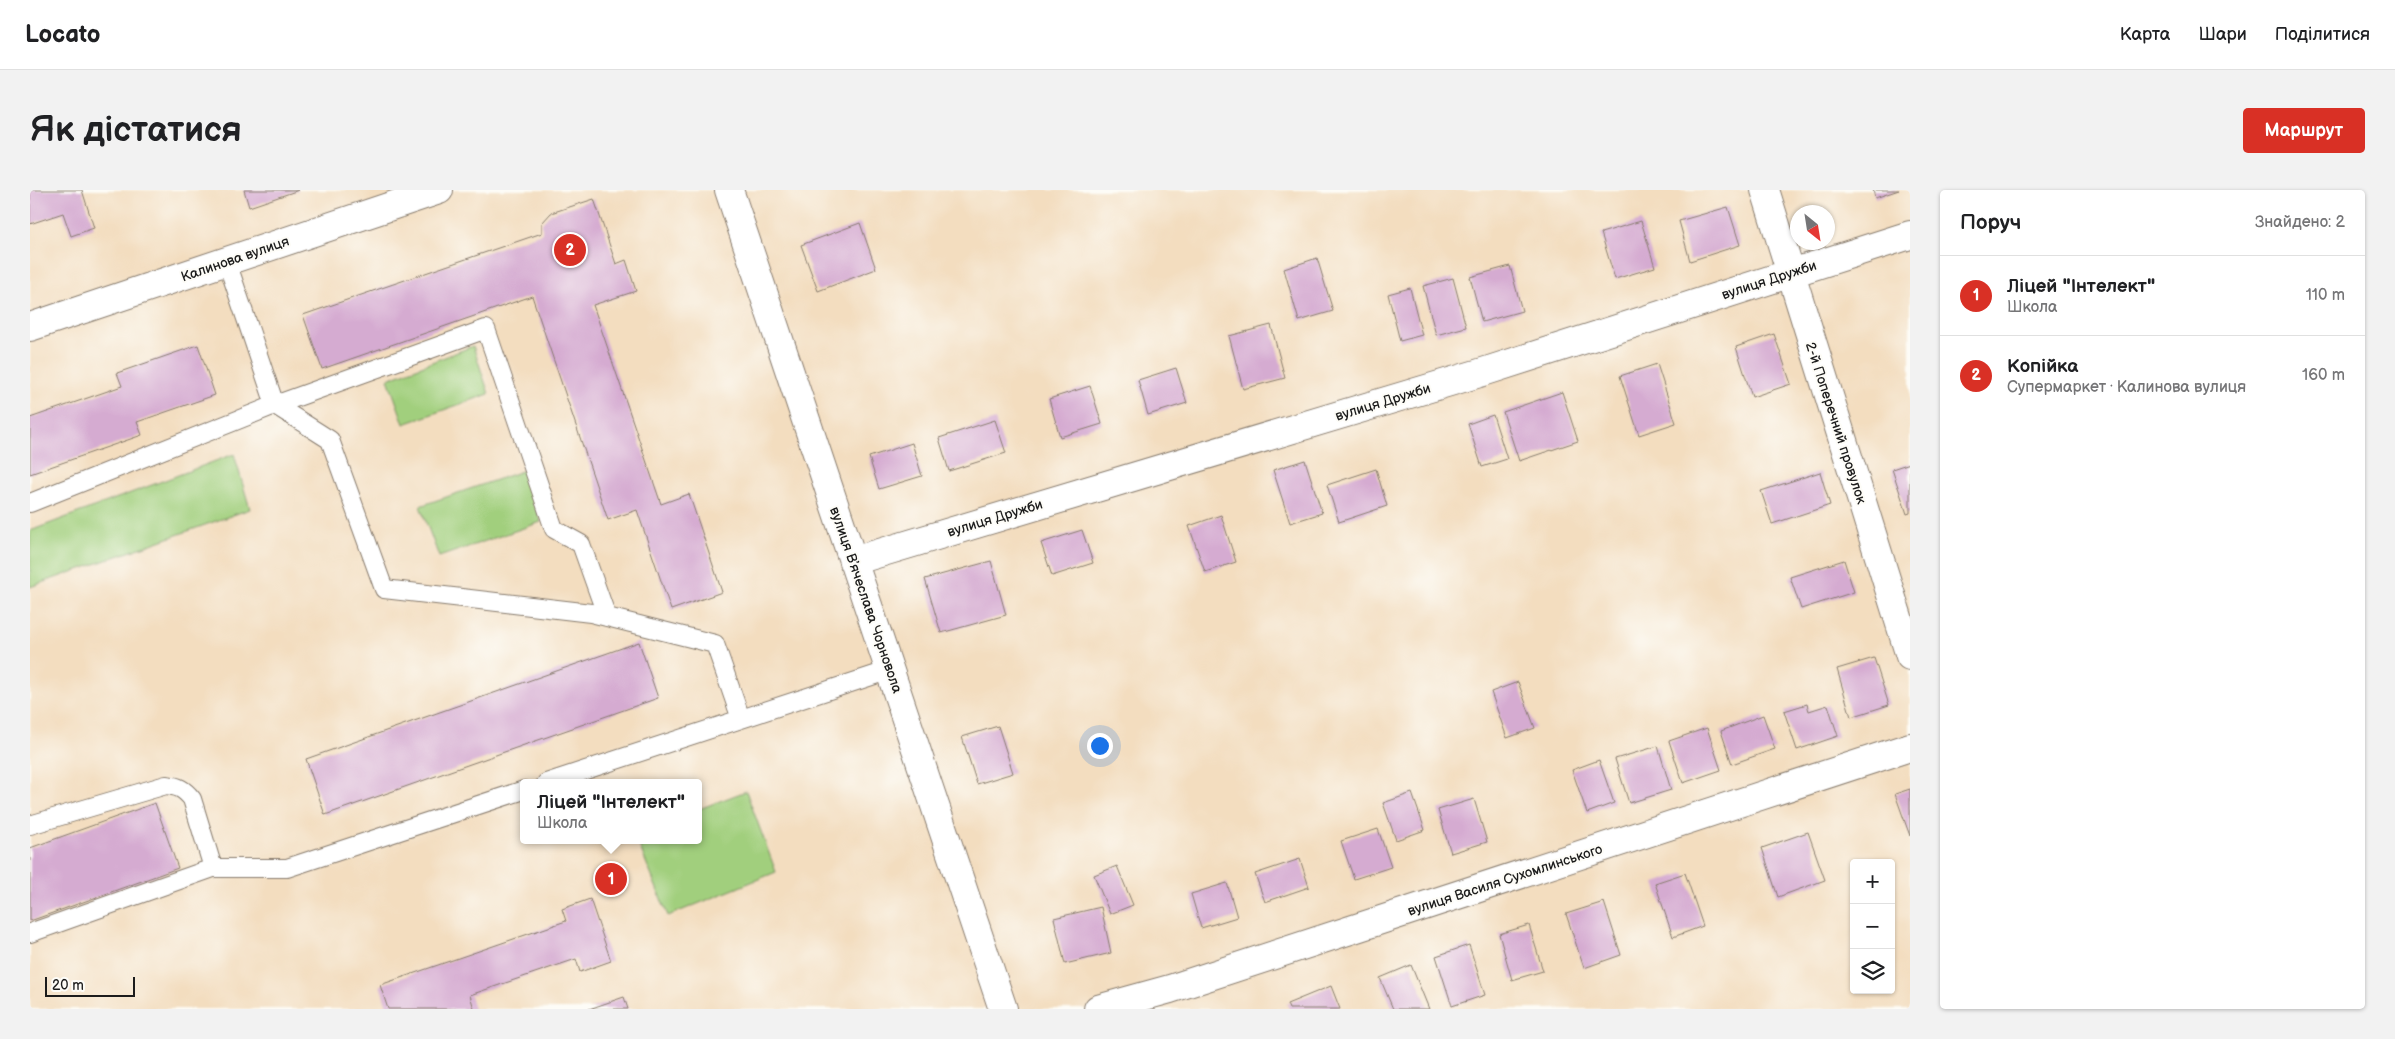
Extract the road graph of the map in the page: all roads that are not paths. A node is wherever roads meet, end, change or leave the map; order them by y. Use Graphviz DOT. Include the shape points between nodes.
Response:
graph roads {
  1 [pos="439,190"];
  2 [pos="729,190"];
  3 [pos="1765,190"];
  4 [pos="1910,236"];
  5 [pos="227,262"];
  6 [pos="1789,273"];
  7 [pos="30,327"];
  8 [pos="276,405"];
  9 [pos="30,503"];
  10 [pos="853,561"];
  11 [pos="607,617"];
  12 [pos="1910,656"];
  13 [pos="890,670"];
  14 [pos="742,719"];
  15 [pos="1910,747"];
  16 [pos="558,779"];
  17 [pos="520,791"];
  18 [pos="30,825"];
  19 [pos="212,868"];
  20 [pos="30,933"];
  21 [pos="1003,1009"];
  22 [pos="1098,1009"];
  1 -- 5 [label="street, Калинова вулиця"];
  2 -- 10 [label="street, вулиця Вʼячеслава Чорновола"];
  3 -- 6 [label="street, 2-й Поперечний провулок"];
  4 -- 6 [label="street, вулиця Дружби"];
  5 -- 7 [label="street, Калинова вулиця"];
  5 -- 8 [label="lane"];
  6 -- 10 [label="street, вулиця Дружби" via="1483,372"];
  6 -- 12 [label="street, 2-й Поперечний провулок"];
  8 -- 9 [label="lane"];
  8 -- 11 [label="lane" via="330,440 384,589"];
  8 -- 11 [label="lane" via="486,329 554,529 580,544"];
  10 -- 13 [label="street, вулиця Вʼячеслава Чорновола"];
  11 -- 14 [label="lane" via="715,644"];
  13 -- 14 [label="lane"];
  13 -- 21 [label="street, вулиця Вʼячеслава Чорновола"];
  14 -- 16 [label="lane"];
  15 -- 22 [label="street, вулиця Василя Сухомлинського" via="1170,989"];
  17 -- 19 [label="lane" via="287,868"];
  18 -- 19 [label="lane" via="166,785 175,786 185,790 192,799"];
  19 -- 20 [label="lane"];
}
